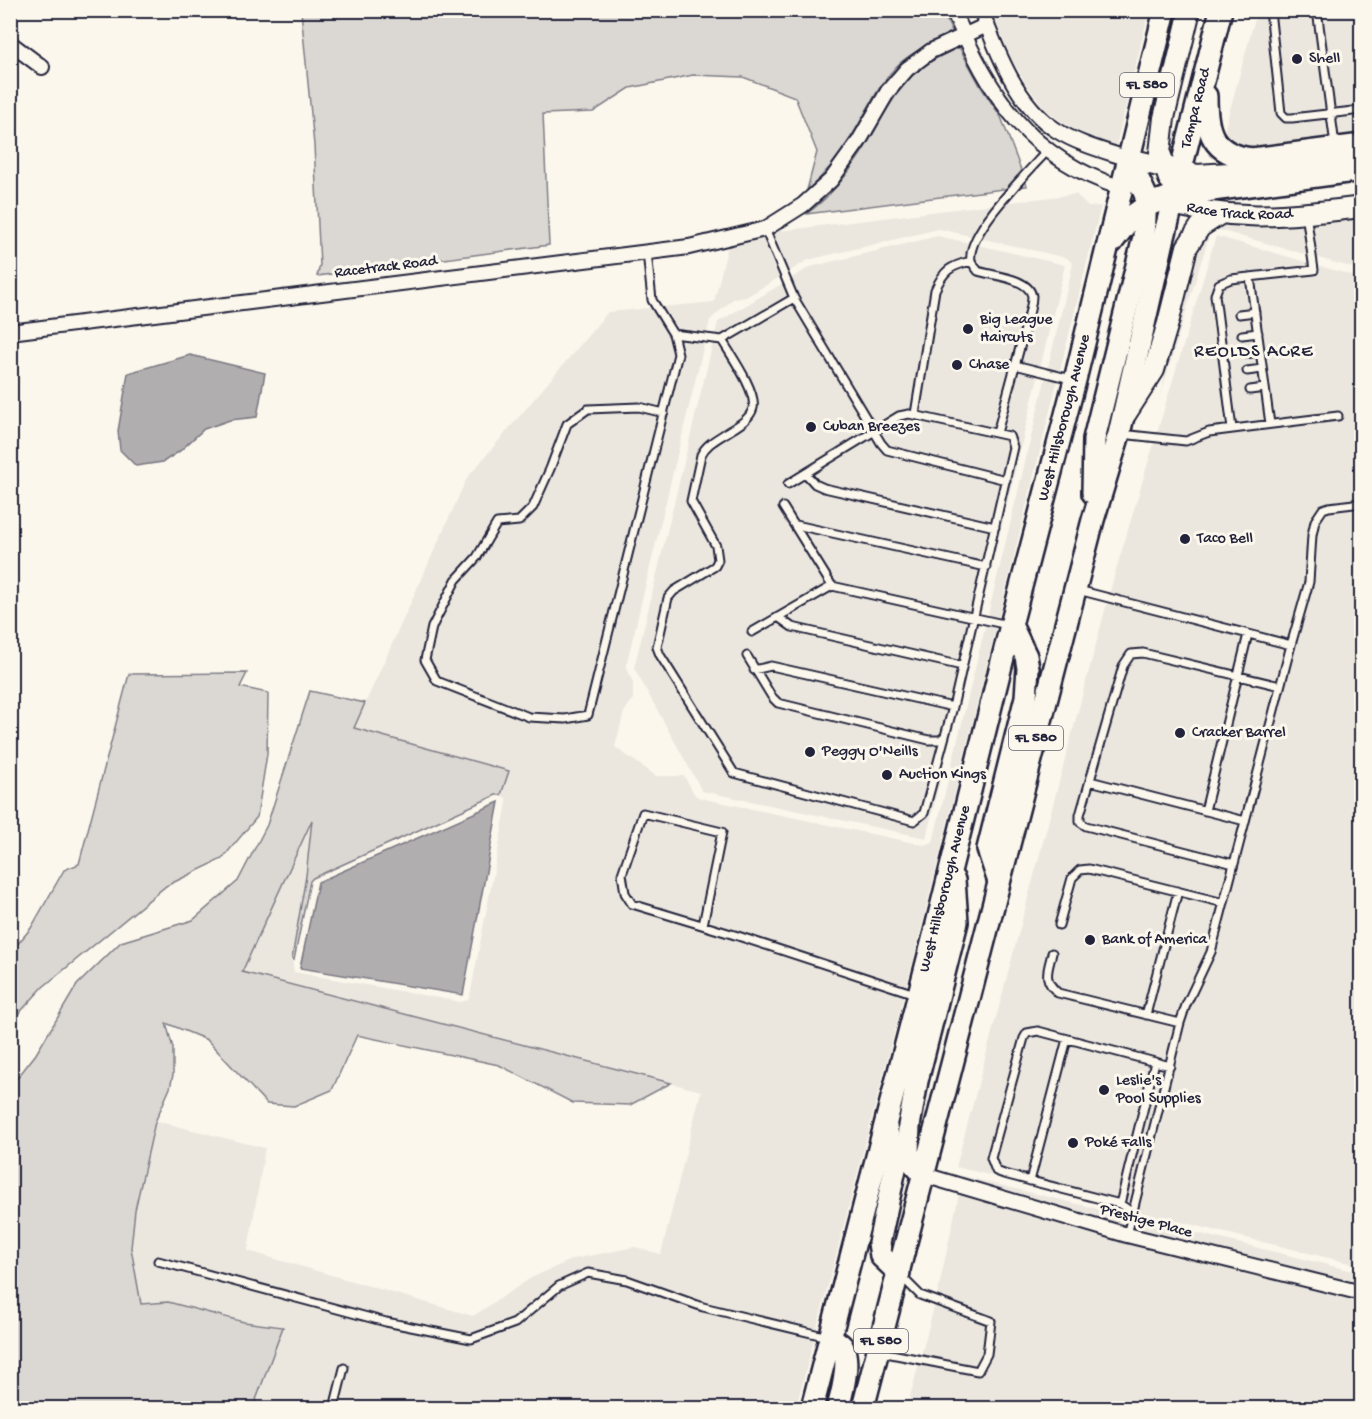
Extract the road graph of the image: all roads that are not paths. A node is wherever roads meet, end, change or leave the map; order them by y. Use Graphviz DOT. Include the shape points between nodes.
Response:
graph roads {
  1 [pos="953,10"];
  2 [pos="981,10"];
  3 [pos="1165,10"];
  4 [pos="1190,10"];
  5 [pos="1221,10"];
  6 [pos="1270,10"];
  7 [pos="1317,10"];
  8 [pos="987,25"];
  9 [pos="964,36"];
  10 [pos="10,43"];
  11 [pos="42,67"];
  12 [pos="1205,75"];
  13 [pos="1362,110"];
  14 [pos="1330,114"];
  15 [pos="1362,145"];
  16 [pos="1335,149"];
  17 [pos="1047,151"];
  18 [pos="1362,157"];
  19 [pos="1129,159"];
  20 [pos="1362,170"];
  21 [pos="1122,188"];
  22 [pos="1167,191"];
  23 [pos="1362,200"];
  24 [pos="1362,207"];
  25 [pos="1336,210"];
  26 [pos="1306,213"];
  27 [pos="1220,214"];
  28 [pos="765,229"];
  29 [pos="1108,247"];
  30 [pos="647,252"];
  31 [pos="971,261"];
  32 [pos="1250,277"];
  33 [pos="794,298"];
  34 [pos="1255,312"];
  35 [pos="1239,314"];
  36 [pos="10,332"];
  37 [pos="1258,333"];
  38 [pos="674,334"];
  39 [pos="1242,335"];
  40 [pos="722,340"];
  41 [pos="1260,352"];
  42 [pos="1245,354"];
  43 [pos="1015,365"];
  44 [pos="1262,369"];
  45 [pos="1247,371"];
  46 [pos="1075,380"];
  47 [pos="1265,388"];
  48 [pos="1250,390"];
  49 [pos="664,413"];
  50 [pos="915,414"];
  51 [pos="1338,416"];
  52 [pos="1270,424"];
  53 [pos="1120,427"];
  54 [pos="1232,429"];
  55 [pos="875,431"];
  56 [pos="997,433"];
  57 [pos="806,474"];
  58 [pos="1006,480"];
  59 [pos="788,484"];
  60 [pos="1362,503"];
  61 [pos="783,507"];
  62 [pos="1093,520"];
  63 [pos="796,525"];
  64 [pos="995,527"];
  65 [pos="986,567"];
  66 [pos="832,586"];
  67 [pos="1075,589"];
  68 [pos="778,617"];
  69 [pos="974,617"];
  70 [pos="1011,625"];
  71 [pos="752,632"];
  72 [pos="1248,634"];
  73 [pos="1291,645"];
  74 [pos="747,656"];
  75 [pos="962,666"];
  76 [pos="754,670"];
  77 [pos="1239,676"];
  78 [pos="1280,686"];
  79 [pos="953,707"];
  80 [pos="945,736"];
  81 [pos="1090,781"];
  82 [pos="1205,811"];
  83 [pos="1245,822"];
  84 [pos="953,859"];
  85 [pos="1234,864"];
  86 [pos="999,883"];
  87 [pos="1178,891"];
  88 [pos="1224,903"];
  89 [pos="703,925"];
  90 [pos="1059,925"];
  91 [pos="1052,953"];
  92 [pos="918,995"];
  93 [pos="1146,1015"];
  94 [pos="1180,1023"];
  95 [pos="1067,1039"];
  96 [pos="1155,1062"];
  97 [pos="1170,1066"];
  98 [pos="885,1122"];
  99 [pos="924,1175"];
  100 [pos="1030,1181"];
  101 [pos="1120,1204"];
  102 [pos="1133,1213"];
  103 [pos="1127,1235"];
  104 [pos="158,1261"];
  105 [pos="898,1273"];
  106 [pos="1361,1290"];
  107 [pos="830,1338"];
  108 [pos="878,1351"];
  109 [pos="344,1368"];
  110 [pos="334,1408"];
  111 [pos="812,1408"];
  112 [pos="838,1408"];
  113 [pos="863,1408"];
  1 -- 9 [label="street"];
  2 -- 8 [label="street"];
  3 -- 19 [label="main road, FL 580"];
  4 -- 22 [label="main road" via="1162,128 1160,153"];
  5 -- 12 [label="main road, Tampa Road / FL 580"];
  6 -- 14 [label="lane" via="1281,113 1286,118"];
  7 -- 14 [label="lane"];
  8 -- 9 [label="street, Racetrack Road"];
  8 -- 19 [label="street" via="1018,88 1038,114 1078,141"];
  9 -- 17 [label="street" via="1011,116"];
  9 -- 28 [label="street, Racetrack Road" via="931,51 906,69 831,180 803,205"];
  10 -- 11 [label="street"];
  12 -- 16 [label="main road" via="1206,121 1223,151 1252,159"];
  12 -- 22 [label="main road, Tampa Road / FL 580"];
  13 -- 14 [label="lane"];
  14 -- 16 [label="lane"];
  15 -- 16 [label="main road"];
  17 -- 21 [label="street" via="1085,175"];
  17 -- 31 [label="lane" via="983,226"];
  18 -- 22 [label="main road, Race Track Road" via="1197,175"];
  19 -- 21 [label="main road, West Hillsborough Avenue / FL 580"];
  19 -- 22 [label="main road"];
  19 -- 22 [label="main road, Race Track Road"];
  20 -- 22 [label="main road"];
  21 -- 22 [label="main road, Race Track Road"];
  21 -- 29 [label="main road, West Hillsborough Avenue / FL 580"];
  22 -- 27 [label="main road, Race Track Road"];
  22 -- 29 [label="main road" via="1132,216"];
  22 -- 53 [label="main road, FL 580"];
  22 -- 62 [label="main road" via="1144,237 1094,439"];
  23 -- 25 [label="main road"];
  24 -- 25 [label="main road, Race Track Road"];
  25 -- 26 [label="main road, Race Track Road"];
  26 -- 27 [label="main road, Race Track Road"];
  26 -- 32 [label="lane" via="1314,270"];
  27 -- 53 [label="main road" via="1200,227 1187,247 1154,370"];
  28 -- 30 [label="street, Racetrack Road" via="689,247"];
  28 -- 33 [label="lane"];
  29 -- 46 [label="main road, West Hillsborough Avenue / FL 580"];
  30 -- 36 [label="street, Racetrack Road"];
  30 -- 38 [label="lane" via="652,300"];
  31 -- 43 [label="lane" via="978,271 1020,281 1029,289 1030,310"];
  31 -- 50 [label="lane" via="949,269 935,290"];
  32 -- 34 [label="lane"];
  32 -- 54 [label="lane" via="1219,284 1215,295 1221,316"];
  33 -- 40 [label="lane"];
  33 -- 55 [label="lane"];
  34 -- 35 [label="lane"];
  34 -- 37 [label="lane"];
  37 -- 39 [label="lane"];
  37 -- 41 [label="lane"];
  38 -- 40 [label="lane"];
  38 -- 49 [label="lane" via="678,354"];
  40 -- 80 [label="lane" via="745,379 753,408 744,421 701,454 691,501 716,546 718,560 668,598 657,647 660,655 734,772 914,820 924,813"];
  41 -- 42 [label="lane"];
  41 -- 44 [label="lane"];
  43 -- 46 [label="lane"];
  43 -- 56 [label="lane"];
  44 -- 45 [label="lane"];
  44 -- 47 [label="lane"];
  46 -- 70 [label="main road, West Hillsborough Avenue / FL 580"];
  47 -- 48 [label="lane"];
  47 -- 52 [label="lane"];
  49 -- 49 [label="lane" via="588,715 565,719 529,717 436,681 425,660 432,627 456,580 477,557 497,523 519,521 533,507 567,424 588,409 639,407"];
  50 -- 55 [label="lane" via="899,416"];
  50 -- 56 [label="lane"];
  51 -- 52 [label="lane"];
  52 -- 54 [label="lane"];
  53 -- 54 [label="lane" via="1186,441"];
  53 -- 62 [label="main road, FL 580"];
  55 -- 57 [label="lane"];
  55 -- 58 [label="lane" via="887,450"];
  56 -- 58 [label="lane" via="1013,441"];
  57 -- 59 [label="lane"];
  57 -- 64 [label="lane" via="824,488"];
  58 -- 64 [label="lane"];
  60 -- 73 [label="lane" via="1323,509 1315,521 1309,582"];
  61 -- 63 [label="lane"];
  62 -- 67 [label="main road, FL 580"];
  63 -- 65 [label="lane"];
  63 -- 66 [label="lane"];
  64 -- 65 [label="lane"];
  65 -- 69 [label="lane"];
  66 -- 68 [label="lane"];
  66 -- 69 [label="lane"];
  67 -- 72 [label="lane"];
  67 -- 86 [label="main road, FL 580"];
  68 -- 71 [label="lane"];
  68 -- 75 [label="lane" via="792,627"];
  69 -- 70 [label="lane"];
  69 -- 75 [label="lane"];
  70 -- 84 [label="main road, West Hillsborough Avenue / FL 580"];
  70 -- 86 [label="main road" via="1028,668 1026,697 988,849"];
  72 -- 73 [label="lane"];
  72 -- 77 [label="lane"];
  73 -- 78 [label="lane"];
  74 -- 76 [label="lane"];
  75 -- 79 [label="lane"];
  76 -- 79 [label="lane" via="771,666"];
  76 -- 80 [label="lane" via="778,703 929,740"];
  77 -- 78 [label="lane"];
  77 -- 81 [label="lane" via="1143,653 1131,654 1123,666"];
  77 -- 82 [label="lane"];
  78 -- 83 [label="lane"];
  79 -- 80 [label="lane"];
  81 -- 82 [label="lane"];
  81 -- 85 [label="lane" via="1080,815 1080,822 1086,826"];
  82 -- 83 [label="lane"];
  83 -- 85 [label="lane"];
  84 -- 92 [label="main road, West Hillsborough Avenue / FL 580"];
  84 -- 99 [label="main road" via="957,922 916,1081 909,1126 908,1152"];
  85 -- 88 [label="lane"];
  86 -- 99 [label="main road, FL 580"];
  87 -- 88 [label="lane"];
  87 -- 90 [label="lane" via="1080,870 1072,878"];
  87 -- 93 [label="lane"];
  88 -- 94 [label="lane" via="1211,952"];
  89 -- 89 [label="lane" via="632,904 625,893 622,874 644,813 722,832"];
  89 -- 92 [label="lane"];
  91 -- 93 [label="lane" via="1046,976 1049,986 1058,993"];
  92 -- 98 [label="main road, West Hillsborough Avenue / FL 580"];
  93 -- 94 [label="lane"];
  94 -- 97 [label="lane"];
  95 -- 96 [label="lane"];
  95 -- 100 [label="lane"];
  95 -- 100 [label="lane" via="1038,1031 1027,1033 991,1158 996,1171"];
  96 -- 97 [label="lane"];
  96 -- 101 [label="lane"];
  97 -- 102 [label="lane"];
  98 -- 105 [label="main road" via="895,1169 879,1243 881,1256"];
  98 -- 107 [label="main road, West Hillsborough Avenue / FL 580"];
  99 -- 103 [label="street, Prestige Place"];
  99 -- 105 [label="main road, FL 580"];
  100 -- 101 [label="lane"];
  101 -- 102 [label="lane"];
  102 -- 103 [label="lane"];
  103 -- 106 [label="street, Prestige Place"];
  104 -- 107 [label="lane" via="386,1322 471,1339 515,1323 559,1286 588,1273 627,1280 702,1307"];
  105 -- 108 [label="main road, FL 580"];
  105 -- 108 [label="lane" via="920,1295 991,1321 987,1354 978,1371"];
  107 -- 111 [label="main road, West Hillsborough Avenue / FL 580"];
  107 -- 112 [label="main road" via="841,1345 845,1355 845,1379"];
  108 -- 113 [label="main road, FL 580"];
  109 -- 110 [label="lane"];
}
